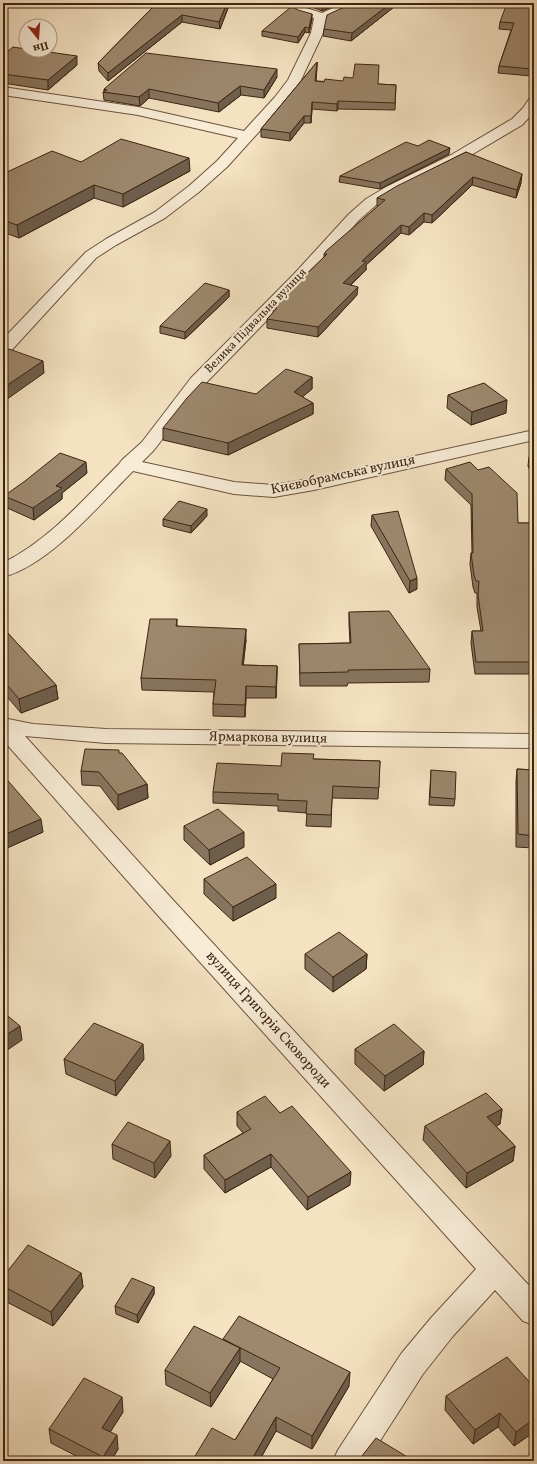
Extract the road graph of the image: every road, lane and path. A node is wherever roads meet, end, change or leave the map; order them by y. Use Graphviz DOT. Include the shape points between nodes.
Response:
graph roads {
  1 [pos="290,3"];
  2 [pos="354,3"];
  3 [pos="323,16"];
  4 [pos="3,91"];
  5 [pos="534,102"];
  6 [pos="247,136"];
  7 [pos="3,349"];
  8 [pos="534,435"];
  9 [pos="128,464"];
  10 [pos="3,571"];
  11 [pos="3,725"];
  12 [pos="534,741"];
  13 [pos="495,1269"];
  14 [pos="534,1312"];
  15 [pos="349,1461"];
  1 -- 3 [label="street" via="302,11"];
  2 -- 3 [label="street"];
  3 -- 6 [label="street" via="294,80 280,100"];
  4 -- 6 [label="street" via="138,111"];
  5 -- 9 [label="street, Велика Підвальна вулиця" via="517,122 456,158 382,194 362,210 197,382 148,446"];
  6 -- 7 [label="street" via="208,177 171,207 91,255"];
  8 -- 9 [label="street, Києвобрамська вулиця" via="274,491 234,488"];
  9 -- 10 [label="street, Велика Підвальна вулиця" via="57,536 28,558"];
  11 -- 12 [label="street, Ярмаркова вулиця" via="33,731 106,736"];
  11 -- 13 [label="street, вулиця Григорія Сковороди" via="164,906"];
  13 -- 14 [label="street, вулиця Григорія Сковороди"];
  13 -- 15 [label="street" via="442,1326 412,1364"];
}
